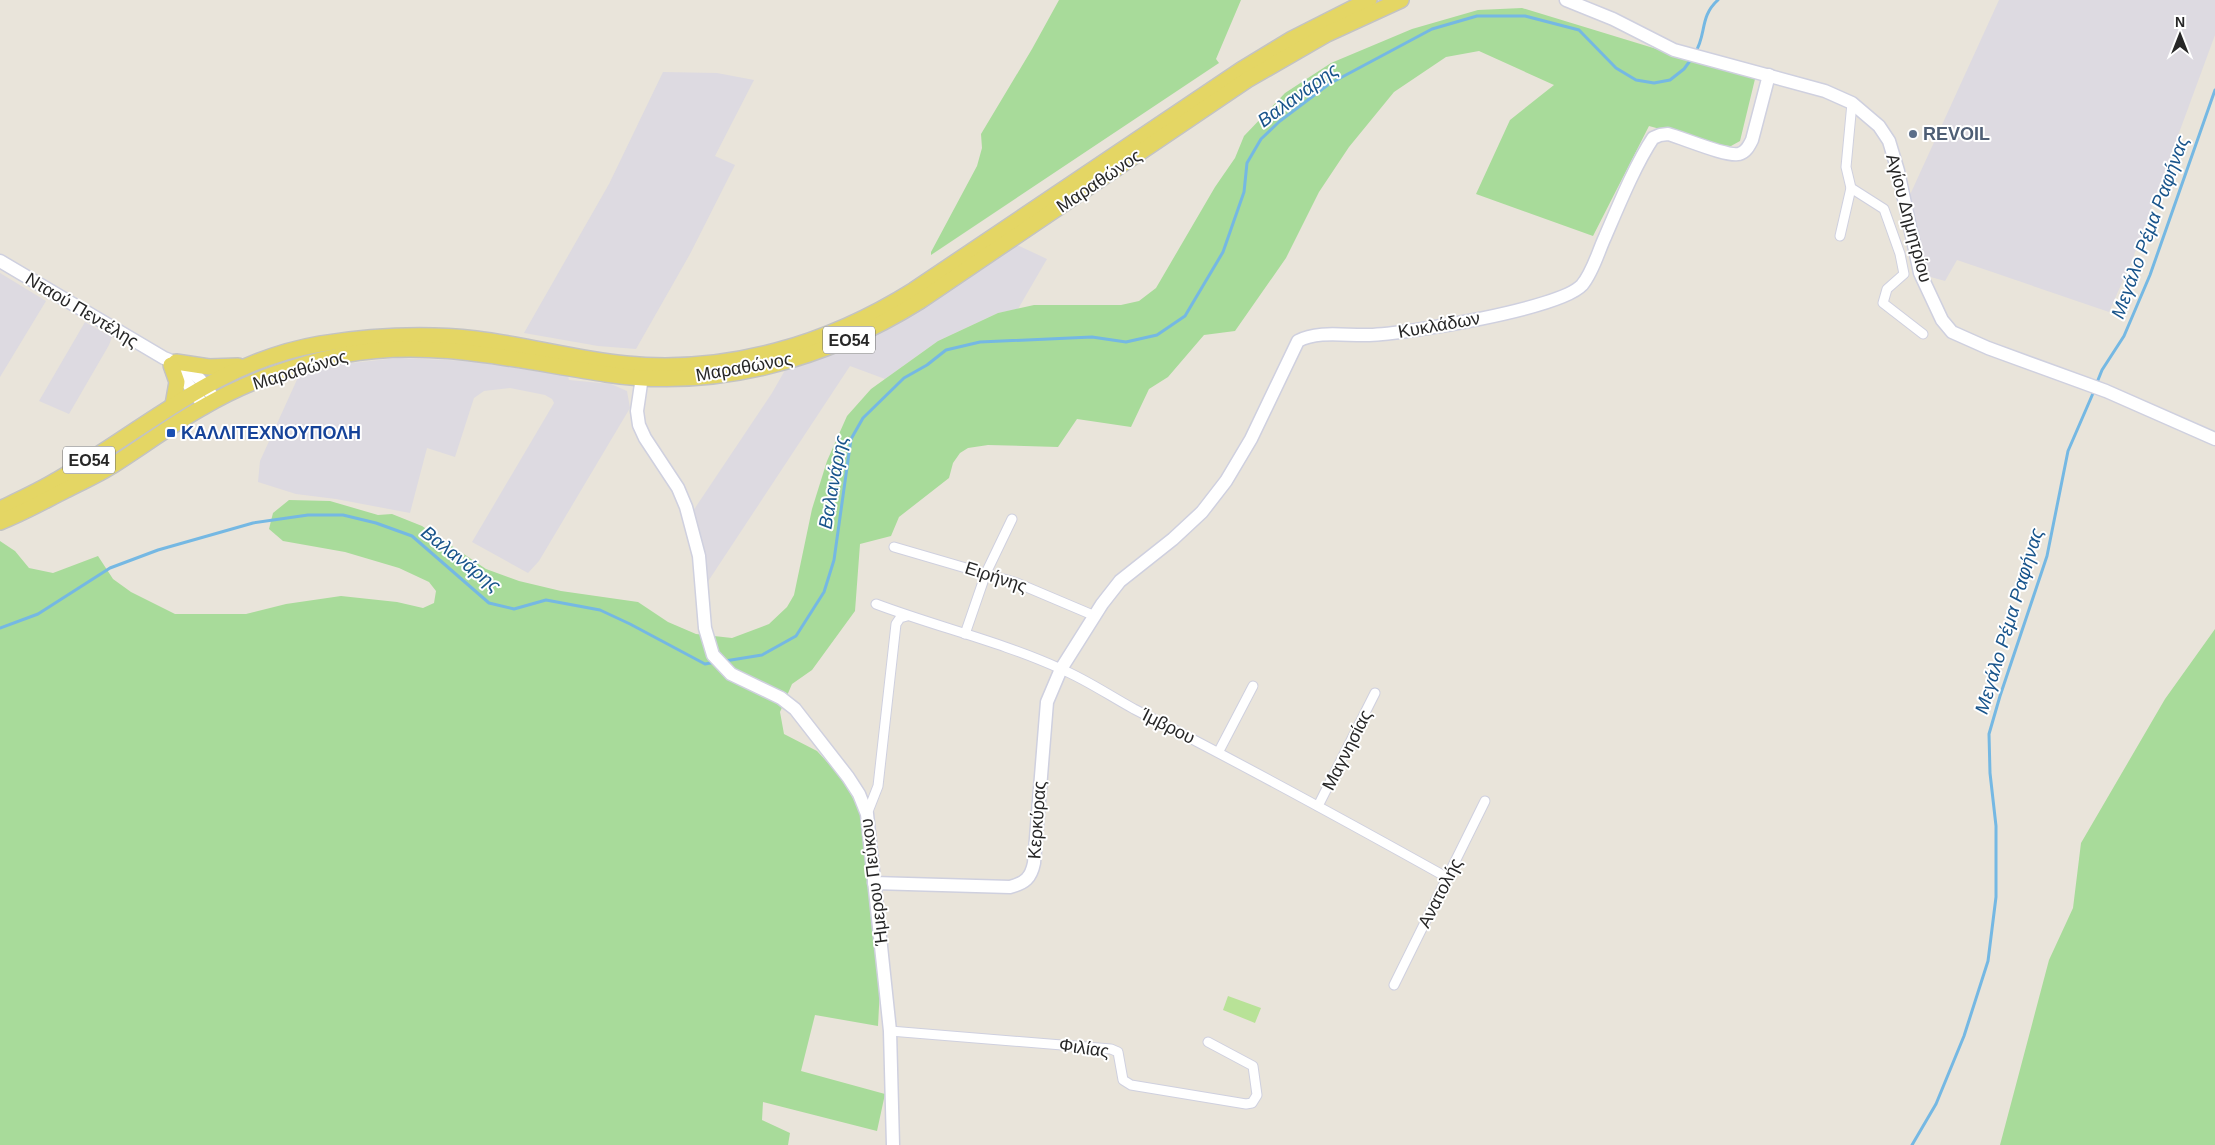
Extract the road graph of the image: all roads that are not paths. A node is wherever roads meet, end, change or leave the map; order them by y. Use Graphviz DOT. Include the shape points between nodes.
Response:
graph roads {
  1 [pos="1369,0"];
  2 [pos="1401,0"];
  3 [pos="1566,0"];
  4 [pos="1770,75"];
  5 [pos="1852,103"];
  6 [pos="1851,188"];
  7 [pos="1840,236"];
  8 [pos="0,261"];
  9 [pos="1923,334"];
  10 [pos="171,362"];
  11 [pos="252,365"];
  12 [pos="642,377"];
  13 [pos="200,388"];
  14 [pos="209,403"];
  15 [pos="173,405"];
  16 [pos="2215,439"];
  17 [pos="0,509"];
  18 [pos="1012,519"];
  19 [pos="0,522"];
  20 [pos="894,547"];
  21 [pos="986,574"];
  22 [pos="876,604"];
  23 [pos="907,616"];
  24 [pos="1095,616"];
  25 [pos="965,634"];
  26 [pos="1061,669"];
  27 [pos="1253,686"];
  28 [pos="1375,693"];
  29 [pos="1219,751"];
  30 [pos="1486,801"];
  31 [pos="1318,806"];
  32 [pos="867,814"];
  33 [pos="1448,878"];
  34 [pos="874,883"];
  35 [pos="1394,985"];
  36 [pos="890,1031"];
  37 [pos="1208,1042"];
  38 [pos="893,1145"];
  1 -- 11 [label="main road, Μαραθώνος / ΕΟ54" via="1292,39 1241,70 899,300 839,331 799,345 732,361 654,365 609,362 478,340 405,336 296,349"];
  2 -- 12 [label="main road, Μαραθώνος / ΕΟ54" via="1327,34 1247,80 920,301 867,331 803,357 755,369 698,377"];
  3 -- 4 [label="street, Αγίου Δημητρίου" via="1680,52"];
  4 -- 5 [label="street, Αγίου Δημητρίου" via="1825,91"];
  4 -- 24 [label="street, Κυκλάδων" via="1752,140 1742,153 1726,153 1668,134 1653,138 1588,276 1581,286 1567,295 1512,312 1408,331 1312,336 1298,341 1251,439 1226,481 1202,512 1120,581"];
  5 -- 6 [label="street" via="1846,167"];
  5 -- 16 [label="street, Αγίου Δημητρίου" via="1879,126 1889,141 1897,164 1920,273 1945,324 1962,338 2106,391"];
  6 -- 7 [label="street"];
  6 -- 9 [label="street" via="1884,209 1900,254 1904,274 1887,289 1883,303"];
  8 -- 10 [label="street, Νταού Πεντέλης"];
  10 -- 11 [label="main road" via="213,368"];
  10 -- 13 [label="street, Νταού Πεντέλης" via="192,370"];
  10 -- 15 [label="main road" via="177,382"];
  11 -- 13 [label="main road, Μαραθώνος / ΕΟ54"];
  12 -- 14 [label="main road, Μαραθώνος / ΕΟ54" via="476,352 382,350 311,363"];
  12 -- 32 [label="street, Ήμερου Πεύκου" via="637,411 639,424 686,507 699,556 705,628 713,655 736,677 775,694 795,708 848,777"];
  13 -- 14 [label="street, Νταού Πεντέλης"];
  13 -- 15 [label="main road, Μαραθώνος / ΕΟ54"];
  14 -- 19 [label="main road, Μαραθώνος / ΕΟ54" via="108,469"];
  15 -- 17 [label="main road, Μαραθώνος / ΕΟ54" via="58,480"];
  18 -- 21 [label="street"];
  20 -- 21 [label="street, Ειρήνης"];
  21 -- 24 [label="street, Ειρήνης" via="1043,593"];
  21 -- 25 [label="street"];
  22 -- 23 [label="street, Ίμβρου"];
  23 -- 25 [label="street, Ίμβρου"];
  23 -- 32 [label="street" via="896,624 878,786"];
  24 -- 26 [label="street, Κερκύρας"];
  25 -- 26 [label="street, Ίμβρου"];
  26 -- 29 [label="street, Ίμβρου"];
  26 -- 34 [label="street, Κερκύρας" via="1047,702 1034,863 1028,880 1001,888"];
  27 -- 29 [label="street"];
  28 -- 31 [label="street, Μαγνησίας"];
  29 -- 31 [label="street, Ίμβρου"];
  30 -- 33 [label="street, Ανατολής"];
  31 -- 33 [label="street, Ίμβρου"];
  32 -- 34 [label="street, Ήμερου Πεύκου"];
  33 -- 35 [label="street, Ανατολής"];
  34 -- 36 [label="street, Ήμερου Πεύκου"];
  36 -- 37 [label="street, Φιλίας" via="1111,1049 1118,1052 1123,1080 1131,1086 1252,1103 1257,1095 1253,1066"];
  36 -- 38 [label="street, Ήμερου Πεύκου"];
}
